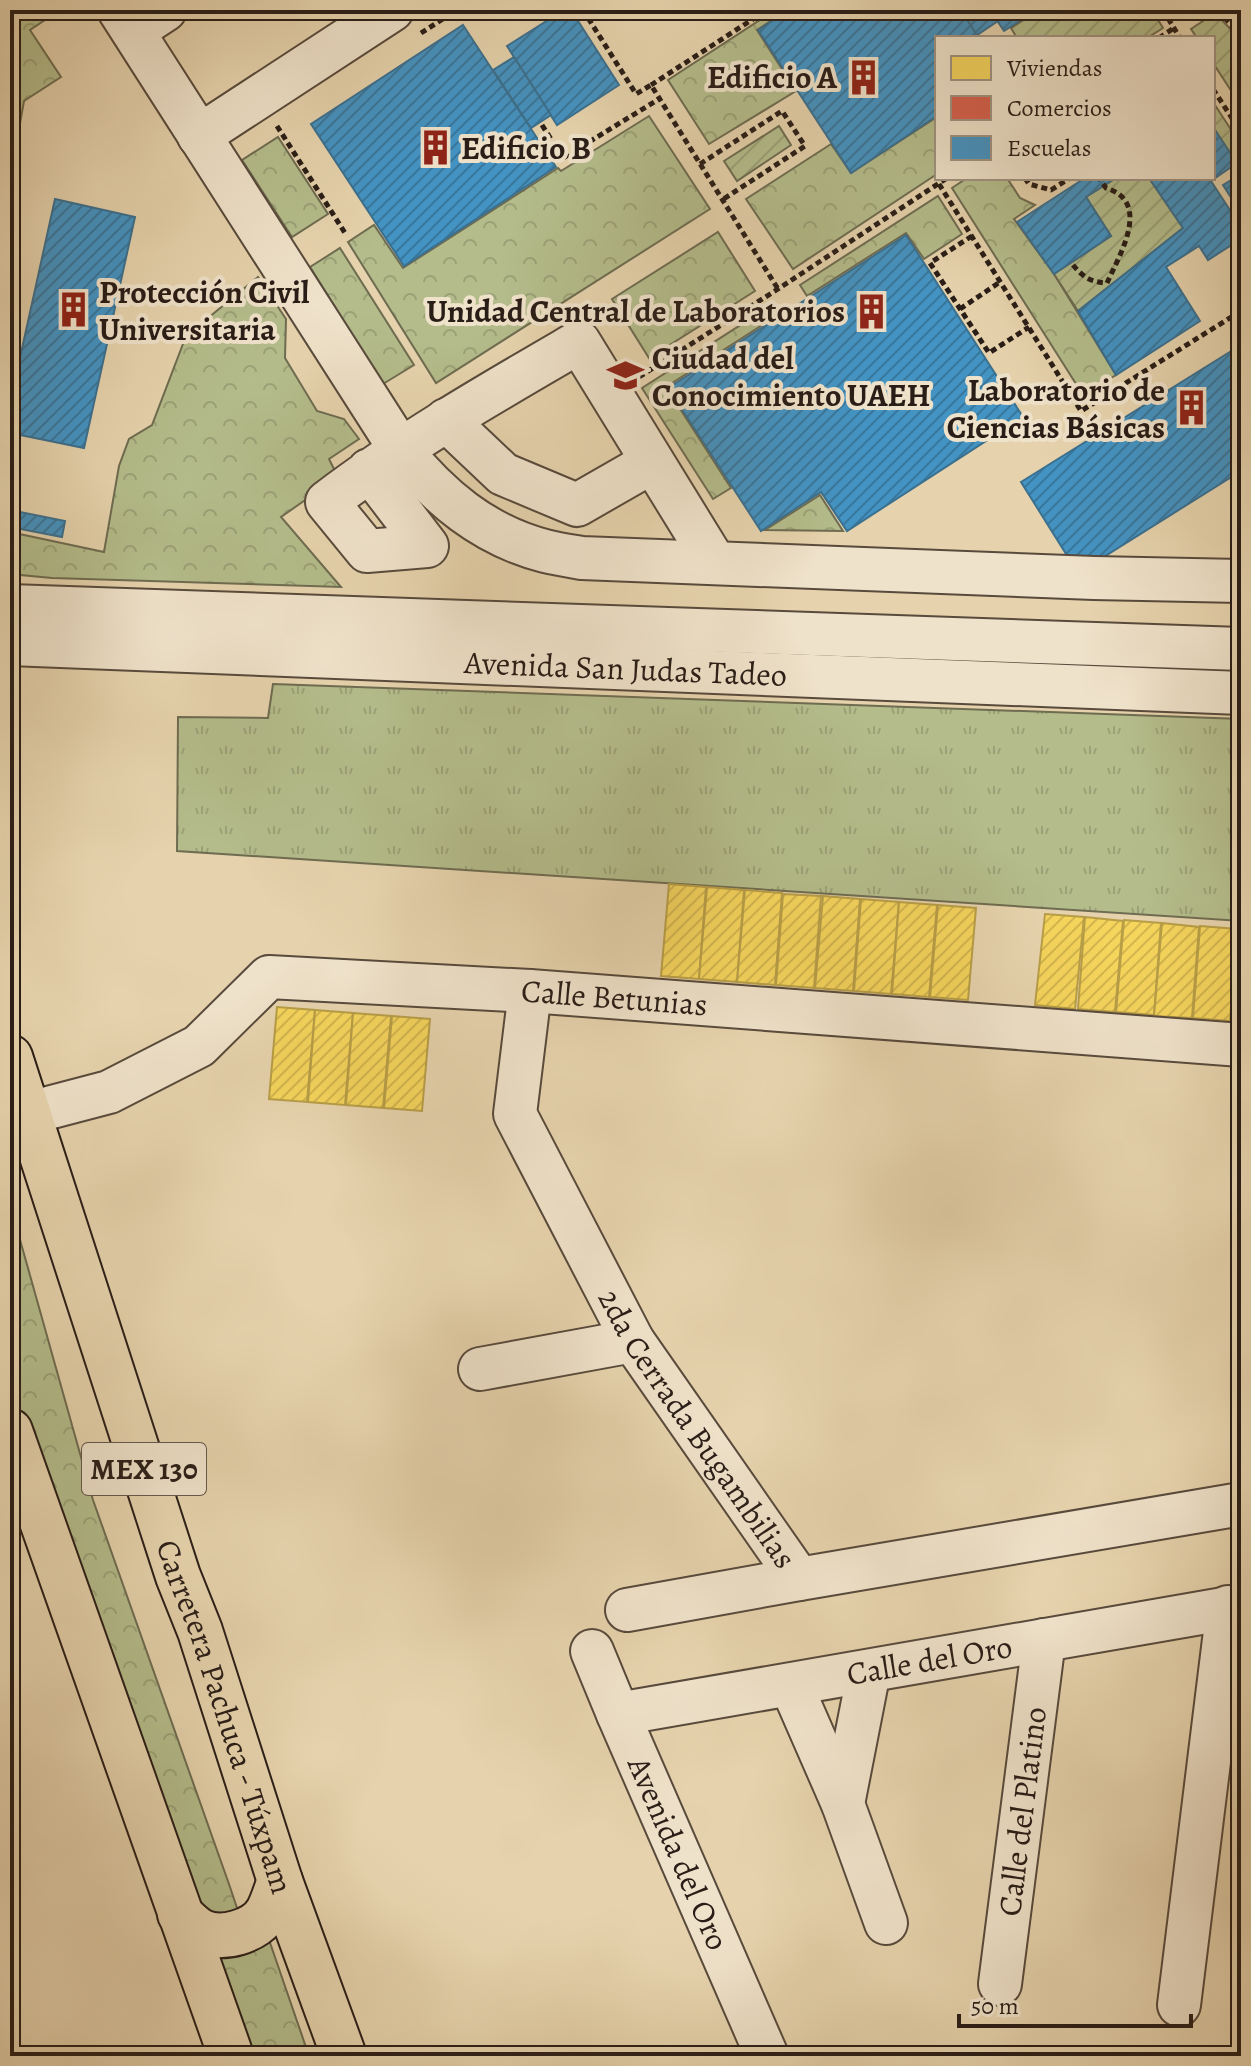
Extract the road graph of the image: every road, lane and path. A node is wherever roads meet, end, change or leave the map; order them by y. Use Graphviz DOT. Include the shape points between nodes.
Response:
graph roads {
  1 [pos="392,10"];
  2 [pos="583,10"];
  3 [pos="767,10"];
  4 [pos="1218,10"];
  5 [pos="1166,11"];
  6 [pos="139,17"];
  7 [pos="1174,28"];
  8 [pos="1162,36"];
  9 [pos="1179,36"];
  10 [pos="1241,36"];
  11 [pos="651,85"];
  12 [pos="1215,92"];
  13 [pos="659,99"];
  14 [pos="276,125"];
  15 [pos="542,125"];
  16 [pos="1241,132"];
  17 [pos="199,136"];
  18 [pos="700,164"];
  19 [pos="944,180"];
  20 [pos="1026,180"];
  21 [pos="1067,180"];
  22 [pos="1100,180"];
  23 [pos="939,184"];
  24 [pos="722,200"];
  25 [pos="345,233"];
  26 [pos="972,236"];
  27 [pos="1073,265"];
  28 [pos="1000,282"];
  29 [pos="778,289"];
  30 [pos="960,309"];
  31 [pos="1241,311"];
  32 [pos="1029,327"];
  33 [pos="634,380"];
  34 [pos="446,420"];
  35 [pos="385,459"];
  36 [pos="652,462"];
  37 [pos="715,563"];
  38 [pos="1241,581"];
  39 [pos="10,606"];
  40 [pos="10,644"];
  41 [pos="1241,649"];
  42 [pos="1241,693"];
  43 [pos="530,991"];
  44 [pos="1241,1045"];
  45 [pos="10,1057"];
  46 [pos="29,1113"];
  47 [pos="633,1341"];
  48 [pos="480,1369"];
  49 [pos="10,1431"];
  50 [pos="1241,1504"];
  51 [pos="799,1579"];
  52 [pos="1234,1606"];
  53 [pos="627,1610"];
  54 [pos="1044,1640"];
  55 [pos="592,1651"];
  56 [pos="869,1671"];
  57 [pos="791,1685"];
  58 [pos="618,1714"];
  59 [pos="843,1804"];
  60 [pos="280,1881"];
  61 [pos="180,1914"];
  62 [pos="886,1923"];
  63 [pos="1000,1984"];
  64 [pos="1179,2005"];
  65 [pos="231,2056"];
  66 [pos="344,2056"];
  67 [pos="767,2056"];
  1 -- 17 [label="street"];
  2 -- 11 [label="path" via="636,94"];
  3 -- 11 [label="path"];
  4 -- 10 [label="path"];
  5 -- 7 [label="path"];
  6 -- 17 [label="street"];
  7 -- 8 [label="path"];
  7 -- 9 [label="path"];
  11 -- 13 [label="path"];
  12 -- 16 [label="path"];
  13 -- 15 [label="path" via="563,158"];
  13 -- 18 [label="path"];
  14 -- 25 [label="path"];
  17 -- 35 [label="street"];
  18 -- 24 [label="path"];
  18 -- 24 [label="path" via="782,111 805,146"];
  19 -- 23 [label="path"];
  20 -- 21 [label="path" via="1051,190"];
  22 -- 27 [label="path" via="1129,204 1132,219 1107,283 1092,282"];
  23 -- 26 [label="path"];
  23 -- 29 [label="path"];
  24 -- 29 [label="path"];
  26 -- 28 [label="path"];
  26 -- 30 [label="path" via="930,263"];
  28 -- 30 [label="path"];
  28 -- 32 [label="path"];
  29 -- 33 [label="path"];
  30 -- 32 [label="path" via="989,353"];
  31 -- 32 [label="path" via="1081,411"];
  34 -- 35 [label="street"];
  34 -- 36 [label="street" via="503,474 577,505"];
  34 -- 36 [label="street" via="579,342"];
  35 -- 37 [label="street" via="425,480 477,522 545,551 582,558"];
  36 -- 37 [label="street"];
  37 -- 38 [label="street"];
  39 -- 41 [label="street, Avenida San Judas Tadeo"];
  40 -- 42 [label="street, Avenida San Judas Tadeo"];
  43 -- 44 [label="street, Calle Betunias"];
  43 -- 46 [label="street, Calle Betunias" via="269,977 199,1046 109,1092"];
  43 -- 47 [label="street, 2da Cerrada Bugambilias" via="515,1114"];
  45 -- 46 [label="main road, Carretera Pachuca - Túxpam / MEX 130"];
  46 -- 60 [label="main road, Carretera Pachuca - Túxpam / MEX 130"];
  47 -- 48 [label="street"];
  47 -- 51 [label="street, 2da Cerrada Bugambilias"];
  49 -- 61 [label="main road, MEX 130"];
  50 -- 51 [label="street, 2da Cerrada Bugambilias"];
  51 -- 53 [label="street"];
  52 -- 54 [label="street, Calle del Oro"];
  52 -- 64 [label="street"];
  54 -- 56 [label="street, Calle del Oro"];
  54 -- 63 [label="street, Calle del Platino"];
  55 -- 58 [label="street, Avenida del Oro"];
  56 -- 57 [label="street, Calle del Oro"];
  56 -- 59 [label="street"];
  57 -- 58 [label="street, Calle del Oro"];
  57 -- 59 [label="street"];
  58 -- 67 [label="street, Avenida del Oro"];
  59 -- 62 [label="street"];
  60 -- 61 [label="main road" via="267,1912 246,1930 226,1936 201,1932"];
  60 -- 66 [label="main road, Carretera Pachuca - Túxpam / MEX 130"];
  61 -- 65 [label="main road, MEX 130"];
}
